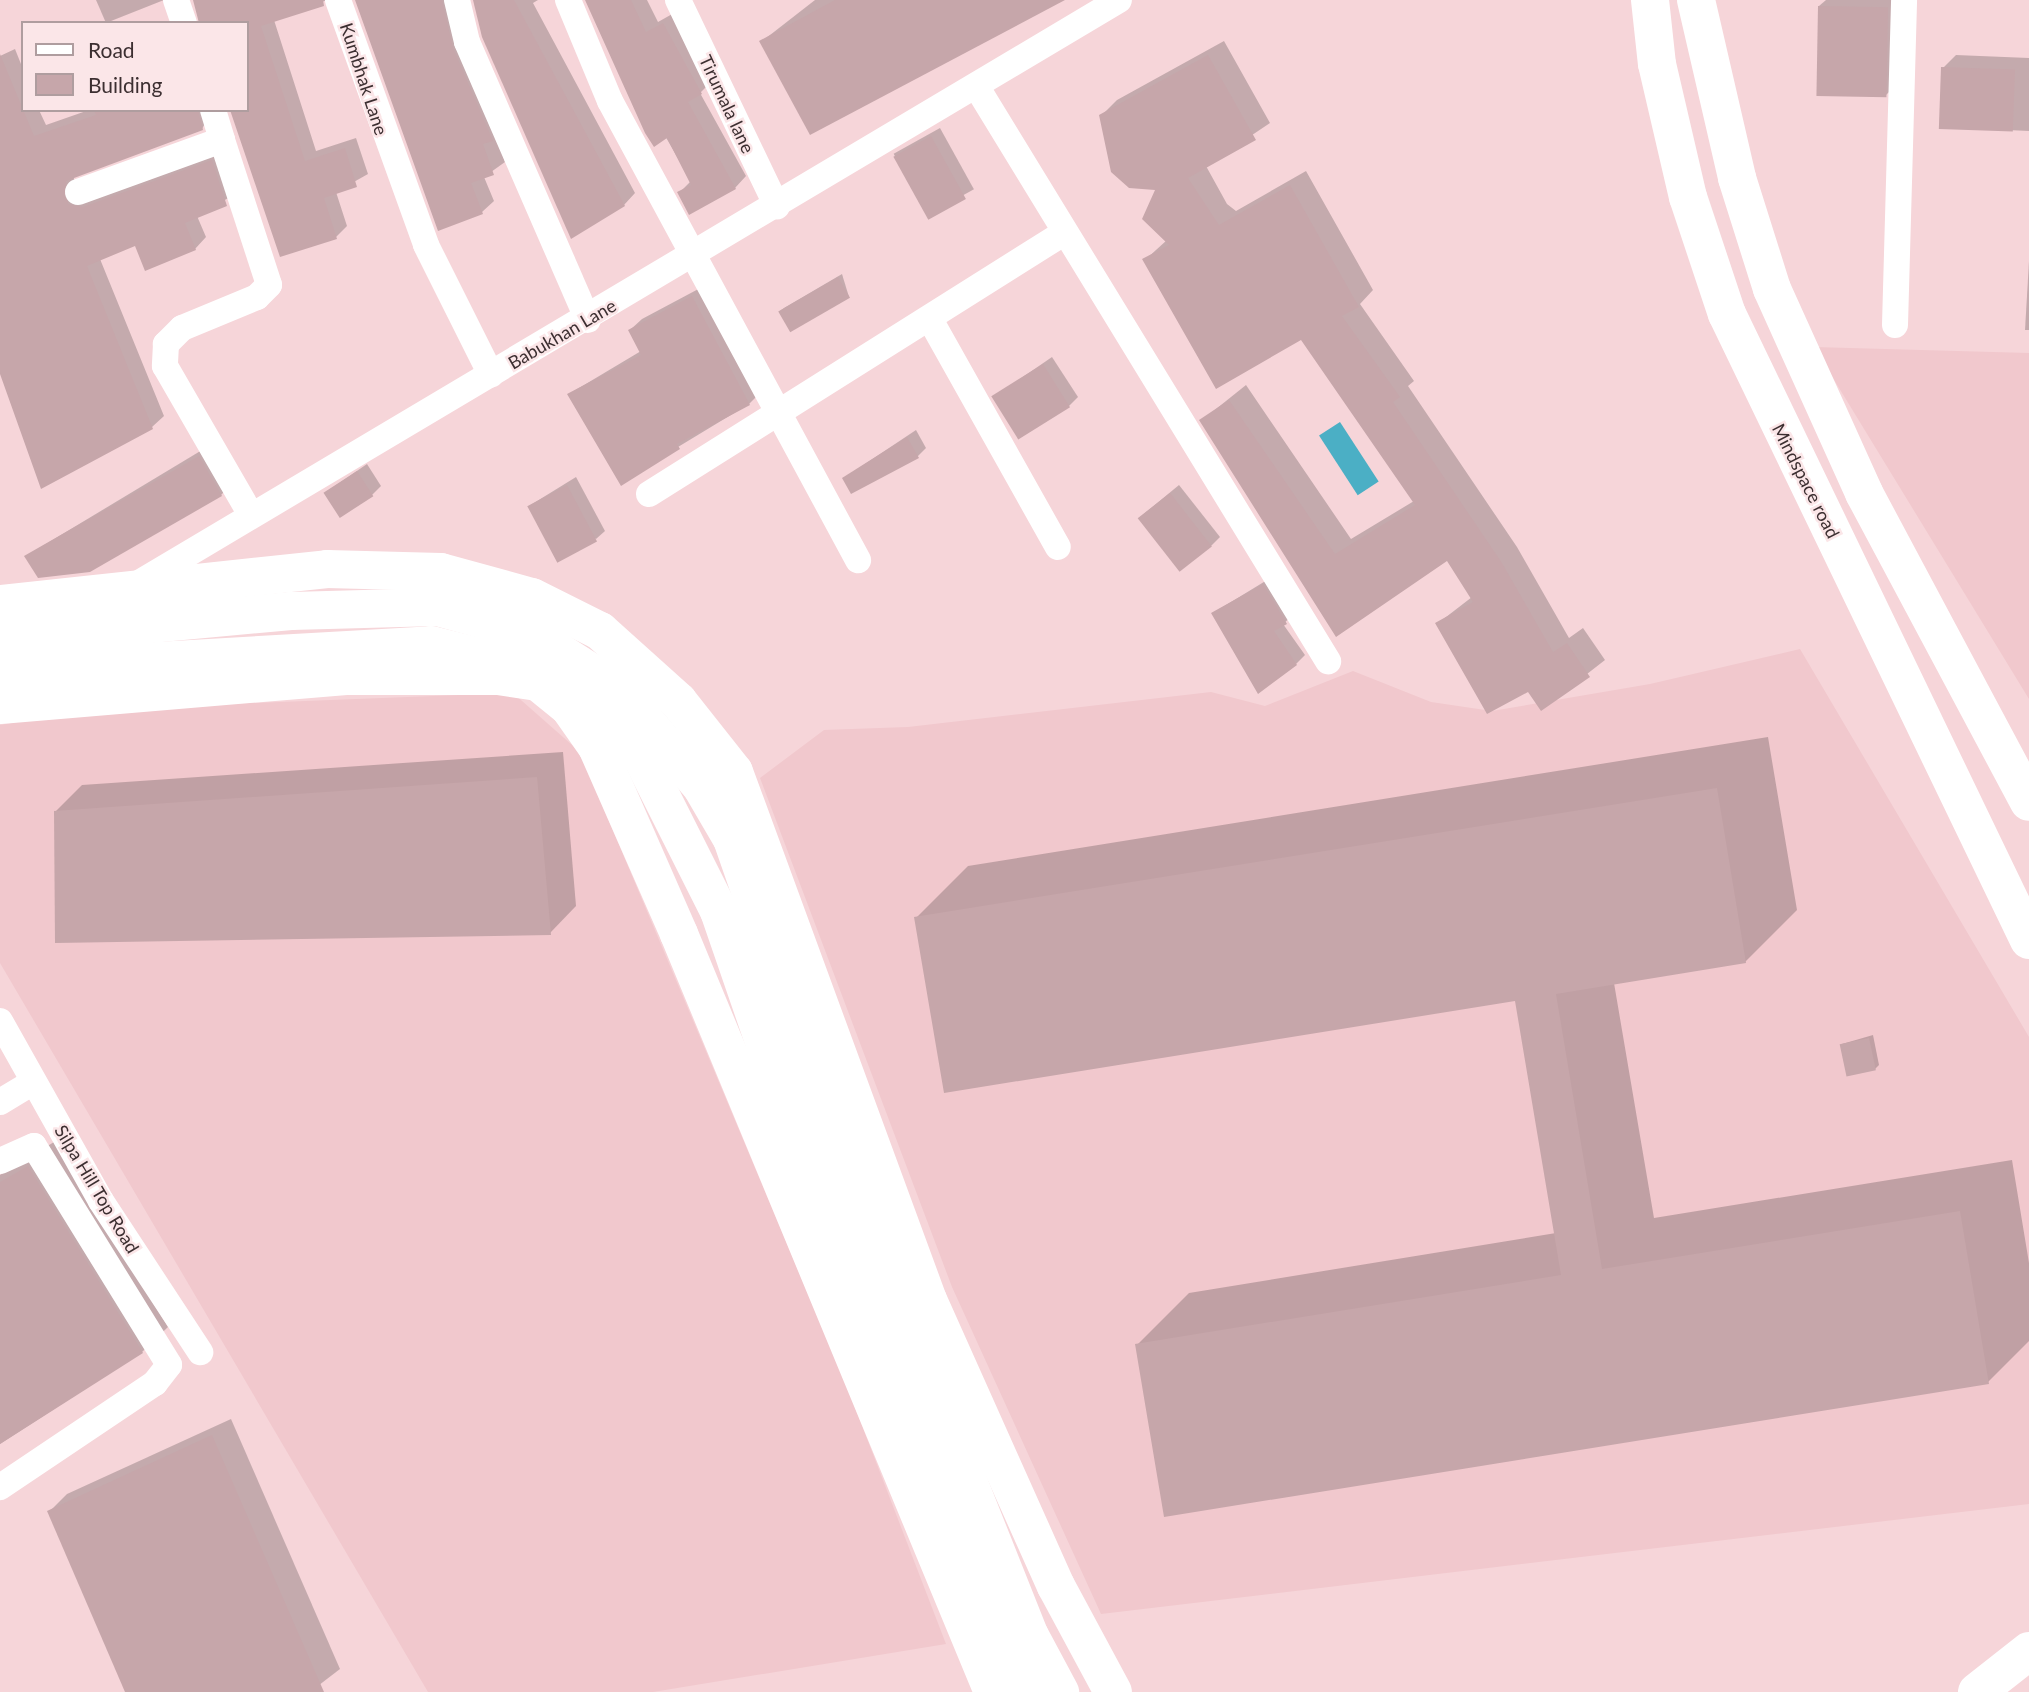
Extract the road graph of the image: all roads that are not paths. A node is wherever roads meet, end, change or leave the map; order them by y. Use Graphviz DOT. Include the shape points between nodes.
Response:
graph roads {
  1 [pos="176,0"];
  2 [pos="338,0"];
  3 [pos="457,0"];
  4 [pos="568,0"];
  5 [pos="678,0"];
  6 [pos="1119,0"];
  7 [pos="1650,0"];
  8 [pos="1696,0"];
  9 [pos="1904,0"];
  10 [pos="183,21"];
  11 [pos="978,89"];
  12 [pos="214,112"];
  13 [pos="222,140"];
  14 [pos="78,192"];
  15 [pos="777,207"];
  16 [pos="1064,233"];
  17 [pos="697,256"];
  18 [pos="588,320"];
  19 [pos="931,321"];
  20 [pos="1895,325"];
  21 [pos="491,375"];
  22 [pos="782,412"];
  23 [pos="649,495"];
  24 [pos="250,513"];
  25 [pos="1058,547"];
  26 [pos="858,560"];
  27 [pos="0,604"];
  28 [pos="0,638"];
  29 [pos="0,658"];
  30 [pos="1328,660"];
  31 [pos="0,670"];
  32 [pos="0,705"];
  33 [pos="2029,802"];
  34 [pos="2029,940"];
  35 [pos="0,1023"];
  36 [pos="33,1082"];
  37 [pos="0,1102"];
  38 [pos="67,1142"];
  39 [pos="41,1160"];
  40 [pos="0,1161"];
  41 [pos="101,1201"];
  42 [pos="77,1217"];
  43 [pos="201,1352"];
  44 [pos="954,1356"];
  45 [pos="866,1390"];
  46 [pos="988,1433"];
  47 [pos="900,1474"];
  48 [pos="0,1487"];
  49 [pos="2029,1651"];
  50 [pos="993,1692"];
  51 [pos="1021,1692"];
  52 [pos="1060,1692"];
  53 [pos="1113,1692"];
  54 [pos="1977,1692"];
  1 -- 10 [label="street"];
  2 -- 21 [label="street, Kumbhak Lane" via="390,158"];
  3 -- 18 [label="street" via="467,42"];
  4 -- 17 [label="street" via="610,101"];
  5 -- 15 [label="street, Tirumala lane"];
  6 -- 11 [label="street, Babukhan Lane"];
  7 -- 34 [label="main road, Mindspace road" via="1657,64 1688,197 1727,314"];
  8 -- 33 [label="main road" via="1737,178 1772,289 1864,493"];
  9 -- 20 [label="street"];
  11 -- 15 [label="street, Babukhan Lane"];
  11 -- 16 [label="street"];
  12 -- 13 [label="street"];
  13 -- 14 [label="street"];
  13 -- 24 [label="street" via="269,285 257,297 181,328 166,344 165,366"];
  15 -- 17 [label="street, Babukhan Lane"];
  16 -- 19 [label="street"];
  16 -- 30 [label="street"];
  17 -- 18 [label="street, Babukhan Lane"];
  17 -- 22 [label="street"];
  18 -- 21 [label="street, Babukhan Lane"];
  19 -- 22 [label="street"];
  19 -- 25 [label="street"];
  21 -- 24 [label="street, Babukhan Lane"];
  22 -- 23 [label="street"];
  22 -- 26 [label="street"];
  24 -- 29 [label="street, Babukhan Lane" via="88,616"];
  27 -- 44 [label="main road" via="327,569 441,572 532,597 600,631 678,701 734,772"];
  28 -- 52 [label="main road" via="291,611 437,607 526,631 619,690 701,786 732,839 867,1227 1030,1636"];
  31 -- 51 [label="main road" via="431,645 555,676 640,754 719,911 832,1239"];
  32 -- 45 [label="main road" via="349,676 498,676 538,682 569,707 597,747 695,972"];
  35 -- 36 [label="street, Silpa Hill Top Road"];
  36 -- 37 [label="street"];
  36 -- 38 [label="street, Silpa Hill Top Road"];
  38 -- 39 [label="street"];
  38 -- 41 [label="street, Silpa Hill Top Road"];
  39 -- 40 [label="street" via="30,1143"];
  39 -- 42 [label="street"];
  41 -- 42 [label="street"];
  41 -- 43 [label="street, Silpa Hill Top Road"];
  42 -- 48 [label="street" via="169,1365 155,1383"];
  44 -- 45 [label="main road"];
  44 -- 46 [label="main road"];
  45 -- 47 [label="main road"];
  46 -- 47 [label="main road"];
  46 -- 53 [label="main road" via="1056,1586"];
  47 -- 50 [label="main road"];
  49 -- 54 [label="main road"];
}
